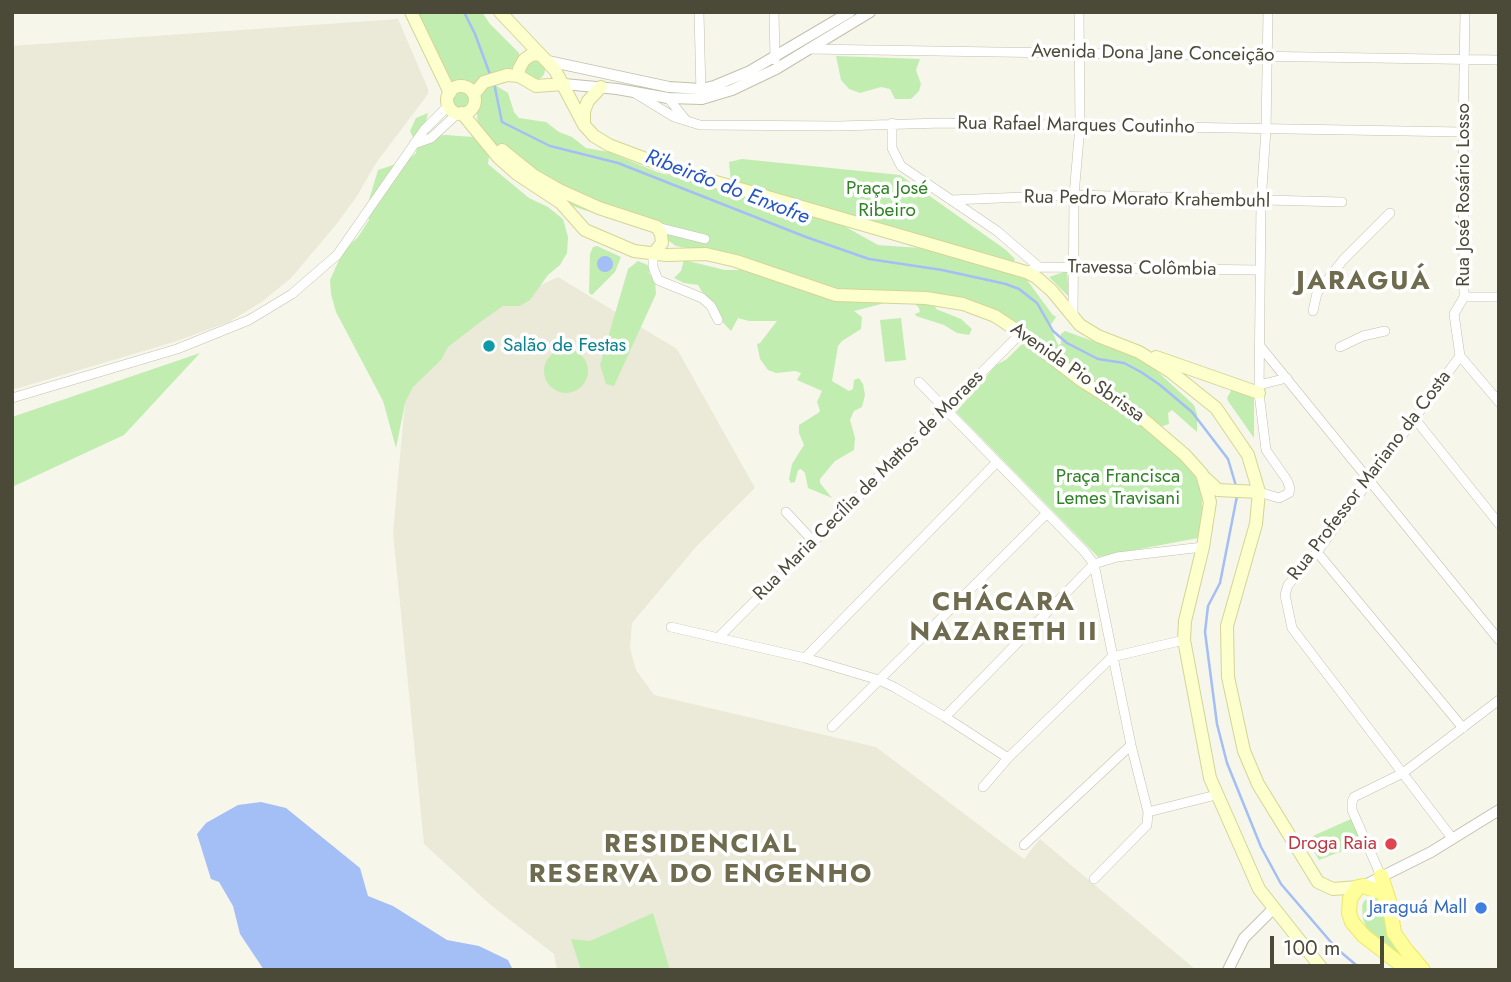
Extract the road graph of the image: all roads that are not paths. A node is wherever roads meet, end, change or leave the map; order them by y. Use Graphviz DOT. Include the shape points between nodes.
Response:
graph roads {
  1 [pos="411,12"];
  2 [pos="500,12"];
  3 [pos="699,12"];
  4 [pos="774,12"];
  5 [pos="870,12"];
  6 [pos="1079,12"];
  7 [pos="1268,12"];
  8 [pos="1465,12"];
  9 [pos="848,16"];
  10 [pos="807,49"];
  11 [pos="1078,54"];
  12 [pos="1267,56"];
  13 [pos="1464,59"];
  14 [pos="1499,60"];
  15 [pos="548,62"];
  16 [pos="775,64"];
  17 [pos="519,76"];
  18 [pos="564,84"];
  19 [pos="546,86"];
  20 [pos="601,87"];
  21 [pos="630,90"];
  22 [pos="474,94"];
  23 [pos="701,94"];
  24 [pos="668,98"];
  25 [pos="458,107"];
  26 [pos="689,122"];
  27 [pos="892,123"];
  28 [pos="584,125"];
  29 [pos="1080,126"];
  30 [pos="1266,130"];
  31 [pos="1463,132"];
  32 [pos="1074,195"];
  33 [pos="951,200"];
  34 [pos="1261,202"];
  35 [pos="1342,202"];
  36 [pos="599,208"];
  37 [pos="1390,213"];
  38 [pos="657,227"];
  39 [pos="585,230"];
  40 [pos="705,239"];
  41 [pos="1017,248"];
  42 [pos="653,254"];
  43 [pos="1039,267"];
  44 [pos="1073,268"];
  45 [pos="1021,270"];
  46 [pos="1260,270"];
  47 [pos="1464,297"];
  48 [pos="1499,298"];
  49 [pos="1313,311"];
  50 [pos="1073,316"];
  51 [pos="718,320"];
  52 [pos="1385,331"];
  53 [pos="1020,334"];
  54 [pos="1260,346"];
  55 [pos="1340,347"];
  56 [pos="1139,352"];
  57 [pos="1460,356"];
  58 [pos="1219,378"];
  59 [pos="1287,378"];
  60 [pos="919,382"];
  61 [pos="1259,389"];
  62 [pos="12,398"];
  63 [pos="1499,402"];
  64 [pos="1216,408"];
  65 [pos="945,410"];
  66 [pos="1415,419"];
  67 [pos="996,463"];
  68 [pos="1202,474"];
  69 [pos="1255,475"];
  70 [pos="1370,479"];
  71 [pos="1233,491"];
  72 [pos="1259,492"];
  73 [pos="1210,502"];
  74 [pos="786,512"];
  75 [pos="1046,514"];
  76 [pos="1499,524"];
  77 [pos="814,542"];
  78 [pos="1203,547"];
  79 [pos="1317,552"];
  80 [pos="1094,564"];
  81 [pos="671,627"];
  82 [pos="718,638"];
  83 [pos="1184,640"];
  84 [pos="1499,640"];
  85 [pos="1112,657"];
  86 [pos="805,658"];
  87 [pos="879,680"];
  88 [pos="1499,700"];
  89 [pos="945,717"];
  90 [pos="832,727"];
  91 [pos="1463,728"];
  92 [pos="1131,745"];
  93 [pos="1008,758"];
  94 [pos="1403,773"];
  95 [pos="983,787"];
  96 [pos="1216,795"];
  97 [pos="1499,810"];
  98 [pos="1148,812"];
  99 [pos="1452,838"];
  100 [pos="1024,845"];
  101 [pos="1381,876"];
  102 [pos="1094,879"];
  103 [pos="1361,886"];
  104 [pos="1389,901"];
  105 [pos="1273,909"];
  106 [pos="1399,968"];
  107 [pos="1228,970"];
  108 [pos="1323,970"];
  109 [pos="1423,970"];
  1 -- 25 [label="main road"];
  2 -- 15 [label="main road"];
  3 -- 23 [label="street"];
  4 -- 16 [label="street"];
  5 -- 9 [label="street"];
  6 -- 11 [label="street"];
  7 -- 12 [label="street"];
  8 -- 13 [label="street, Rua José Rosário Losso"];
  9 -- 10 [label="street"];
  9 -- 16 [label="street"];
  10 -- 11 [label="street, Avenida Dona Jane Conceição"];
  10 -- 16 [label="street"];
  11 -- 12 [label="street, Avenida Dona Jane Conceição"];
  11 -- 29 [label="street"];
  12 -- 13 [label="street, Avenida Dona Jane Conceição"];
  12 -- 30 [label="street"];
  13 -- 14 [label="street, Avenida Dona Jane Conceição"];
  13 -- 31 [label="street, Rua José Rosário Losso"];
  15 -- 17 [label="main road" via="531,55 524,60"];
  15 -- 18 [label="main road"];
  15 -- 19 [label="main road" via="553,79"];
  15 -- 23 [label="street"];
  16 -- 23 [label="street"];
  17 -- 19 [label="main road"];
  17 -- 22 [label="main road" via="484,82"];
  18 -- 19 [label="main road"];
  18 -- 20 [label="street"];
  18 -- 28 [label="main road"];
  20 -- 21 [label="street"];
  20 -- 28 [label="main road" via="588,101"];
  21 -- 24 [label="street"];
  21 -- 26 [label="street, Rua Rafael Marques Coutinho" via="663,112"];
  22 -- 25 [label="main road" via="475,102"];
  22 -- 25 [label="main road" via="463,86 454,88"];
  23 -- 24 [label="street"];
  24 -- 26 [label="street"];
  25 -- 36 [label="main road" via="514,160 550,185"];
  25 -- 39 [label="main road, Avenida Pio Sbrissa" via="498,157 561,203"];
  25 -- 62 [label="street" via="431,138 414,144 337,255 292,294 249,320 187,345"];
  26 -- 27 [label="street, Rua Rafael Marques Coutinho"];
  27 -- 29 [label="street, Rua Rafael Marques Coutinho"];
  27 -- 33 [label="street" via="892,148 901,166"];
  28 -- 45 [label="main road" via="609,145 678,171"];
  29 -- 30 [label="street, Rua Rafael Marques Coutinho"];
  29 -- 32 [label="street"];
  30 -- 31 [label="street, Rua Rafael Marques Coutinho"];
  30 -- 34 [label="street"];
  31 -- 47 [label="street, Rua José Rosário Losso"];
  32 -- 33 [label="street, Rua Pedro Morato Krahembuhl"];
  32 -- 34 [label="street, Rua Pedro Morato Krahembuhl"];
  32 -- 44 [label="street"];
  33 -- 41 [label="street"];
  34 -- 35 [label="street, Rua Pedro Morato Krahembuhl"];
  34 -- 46 [label="street"];
  36 -- 38 [label="main road"];
  36 -- 39 [label="main road"];
  37 -- 49 [label="street" via="1317,293"];
  38 -- 40 [label="street"];
  38 -- 42 [label="main road" via="662,243"];
  39 -- 42 [label="main road, Avenida Pio Sbrissa"];
  41 -- 43 [label="street"];
  41 -- 45 [label="street"];
  42 -- 51 [label="street" via="658,280 702,298"];
  42 -- 53 [label="main road, Avenida Pio Sbrissa" via="706,254 836,295 963,304 995,316"];
  43 -- 44 [label="street, Travessa Colômbia"];
  43 -- 45 [label="street, Travessa Colômbia"];
  44 -- 46 [label="street, Travessa Colômbia"];
  44 -- 50 [label="street"];
  45 -- 50 [label="main road" via="1052,291"];
  46 -- 54 [label="street"];
  47 -- 48 [label="street"];
  47 -- 57 [label="street, Rua José Rosário Losso" via="1454,314"];
  50 -- 56 [label="main road" via="1098,336"];
  52 -- 55 [label="street"];
  53 -- 65 [label="street, Rua Maria Cecília de Mattos de Moraes"];
  53 -- 68 [label="main road, Avenida Pio Sbrissa" via="1143,419"];
  54 -- 59 [label="street"];
  54 -- 61 [label="street"];
  56 -- 58 [label="main road"];
  56 -- 64 [label="main road"];
  57 -- 63 [label="street"];
  57 -- 66 [label="street, Rua Professor Mariano da Costa"];
  58 -- 61 [label="main road"];
  58 -- 64 [label="main road" via="1213,394"];
  59 -- 61 [label="street"];
  59 -- 70 [label="street"];
  60 -- 65 [label="street"];
  61 -- 72 [label="street" via="1266,450 1290,488 1279,498"];
  64 -- 69 [label="main road" via="1248,455"];
  65 -- 67 [label="street"];
  65 -- 77 [label="street, Rua Maria Cecília de Mattos de Moraes"];
  66 -- 70 [label="street, Rua Professor Mariano da Costa"];
  66 -- 76 [label="street"];
  67 -- 75 [label="street"];
  67 -- 86 [label="street"];
  68 -- 71 [label="main road" via="1212,486"];
  68 -- 73 [label="main road, Avenida Pio Sbrissa"];
  69 -- 71 [label="main road"];
  69 -- 72 [label="main road"];
  70 -- 79 [label="street, Rua Professor Mariano da Costa"];
  70 -- 84 [label="street"];
  71 -- 72 [label="main road"];
  71 -- 73 [label="main road" via="1218,494"];
  72 -- 103 [label="main road" via="1255,524 1227,626 1228,677 1236,722 1258,784 1311,873 1326,887"];
  73 -- 78 [label="main road, Avenida Pio Sbrissa"];
  74 -- 77 [label="street"];
  75 -- 80 [label="street"];
  75 -- 87 [label="street"];
  77 -- 82 [label="street, Rua Maria Cecília de Mattos de Moraes"];
  78 -- 80 [label="street"];
  78 -- 83 [label="main road, Avenida Pio Sbrissa"];
  79 -- 91 [label="street"];
  79 -- 94 [label="street, Rua Professor Mariano da Costa" via="1288,585 1285,595 1292,628"];
  80 -- 85 [label="street"];
  80 -- 89 [label="street"];
  81 -- 82 [label="street"];
  82 -- 86 [label="street"];
  83 -- 85 [label="street"];
  83 -- 96 [label="main road, Avenida Pio Sbrissa"];
  85 -- 92 [label="street"];
  85 -- 93 [label="street"];
  86 -- 87 [label="street"];
  87 -- 89 [label="street"];
  87 -- 90 [label="street"];
  88 -- 91 [label="street"];
  89 -- 93 [label="street"];
  91 -- 94 [label="street"];
  92 -- 98 [label="street"];
  92 -- 100 [label="street"];
  93 -- 95 [label="street"];
  94 -- 99 [label="street, Rua Professor Mariano da Costa"];
  94 -- 101 [label="street" via="1352,802"];
  96 -- 98 [label="street"];
  96 -- 105 [label="main road, Avenida Pio Sbrissa" via="1259,889"];
  97 -- 99 [label="street"];
  98 -- 102 [label="street" via="1147,825"];
  99 -- 101 [label="street"];
  101 -- 103 [label="street"];
  101 -- 104 [label="main road"];
  103 -- 104 [label="main road" via="1376,889"];
  103 -- 106 [label="main road" via="1350,899 1349,913 1357,930"];
  104 -- 109 [label="main road" via="1394,933"];
  105 -- 107 [label="street" via="1244,938"];
  105 -- 108 [label="main road, Avenida Pio Sbrissa"];
}
